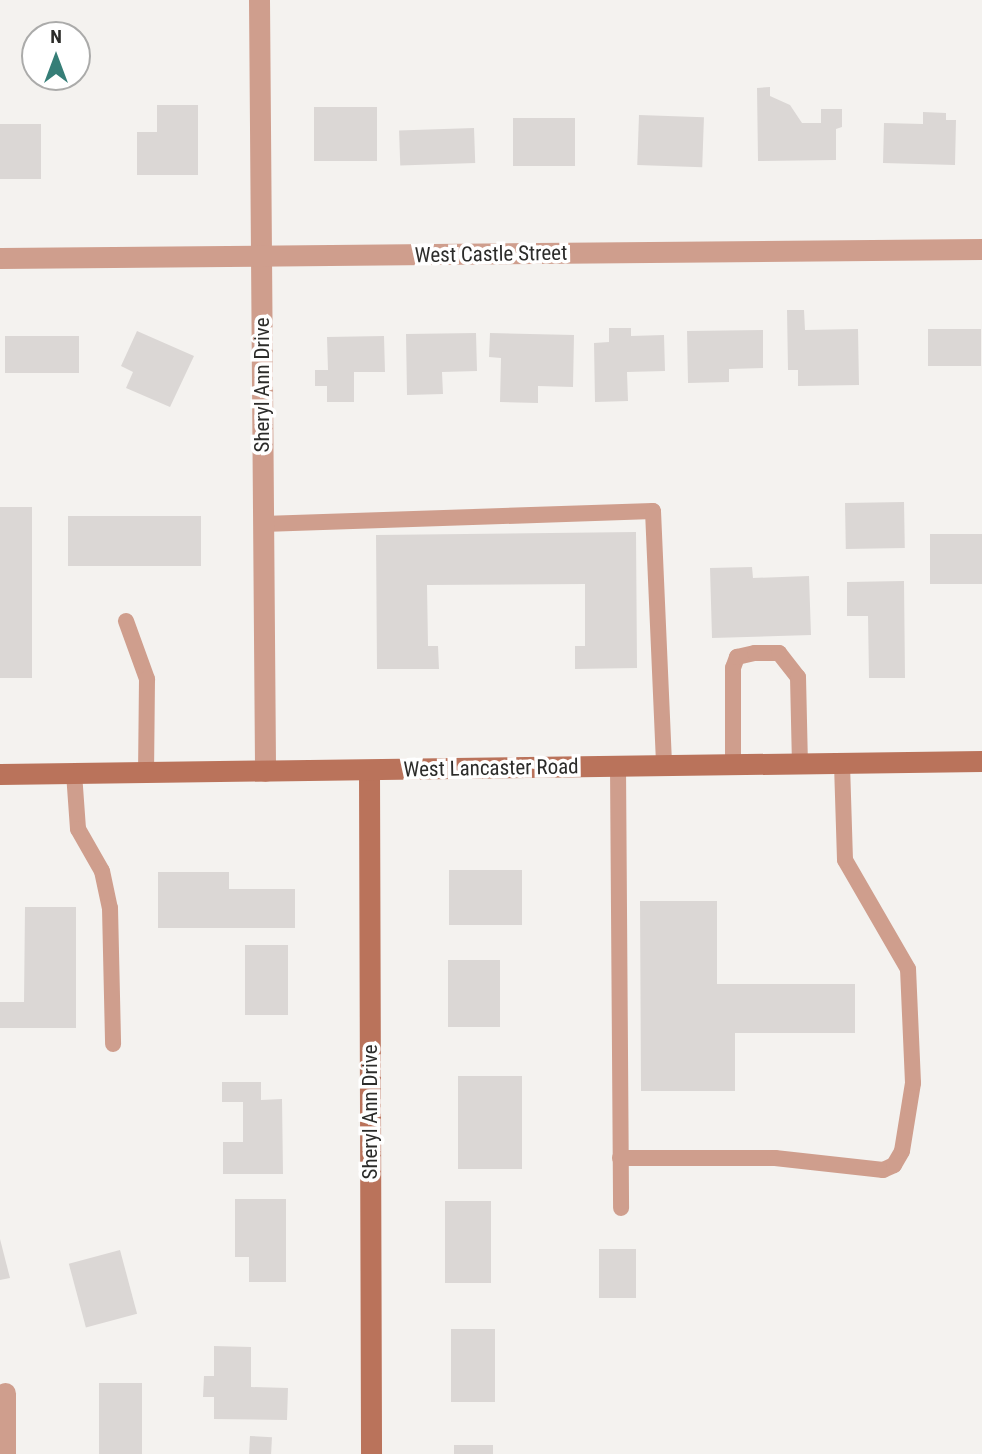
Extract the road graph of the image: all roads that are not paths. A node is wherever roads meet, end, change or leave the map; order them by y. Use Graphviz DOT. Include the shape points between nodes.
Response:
graph roads {
  1 [pos="259,0"];
  2 [pos="982,249"];
  3 [pos="261,256"];
  4 [pos="0,258"];
  5 [pos="263,524"];
  6 [pos="126,621"];
  7 [pos="982,761"];
  8 [pos="800,763"];
  9 [pos="842,763"];
  10 [pos="733,764"];
  11 [pos="618,766"];
  12 [pos="664,766"];
  13 [pos="369,770"];
  14 [pos="265,771"];
  15 [pos="146,772"];
  16 [pos="74,773"];
  17 [pos="0,774"];
  18 [pos="113,1044"];
  19 [pos="620,1158"];
  20 [pos="621,1208"];
  21 [pos="5,1393"];
  22 [pos="5,1454"];
  23 [pos="371,1454"];
  1 -- 3 [label="street, Sheryl Ann Drive"];
  2 -- 3 [label="street, West Castle Street"];
  3 -- 4 [label="street, West Castle Street"];
  3 -- 5 [label="street, Sheryl Ann Drive"];
  5 -- 12 [label="lane" via="653,511"];
  5 -- 14 [label="street, Sheryl Ann Drive"];
  6 -- 15 [label="lane" via="147,679"];
  7 -- 9 [label="street, West Lancaster Road"];
  8 -- 9 [label="street, West Lancaster Road"];
  8 -- 10 [label="street, West Lancaster Road"];
  8 -- 10 [label="lane" via="798,677 779,653 754,653 737,657 733,668"];
  9 -- 19 [label="lane" via="845,860 908,969 913,1083 902,1151 894,1165 883,1170 775,1158"];
  10 -- 12 [label="street, West Lancaster Road"];
  11 -- 12 [label="street, West Lancaster Road"];
  11 -- 13 [label="street, West Lancaster Road"];
  11 -- 19 [label="lane"];
  13 -- 14 [label="street, West Lancaster Road"];
  13 -- 23 [label="street, Sheryl Ann Drive"];
  14 -- 15 [label="street, West Lancaster Road"];
  15 -- 16 [label="street, West Lancaster Road"];
  16 -- 17 [label="street, West Lancaster Road"];
  16 -- 18 [label="lane" via="78,829 102,871 110,908"];
  19 -- 20 [label="lane"];
  21 -- 22 [label="street"];
}
